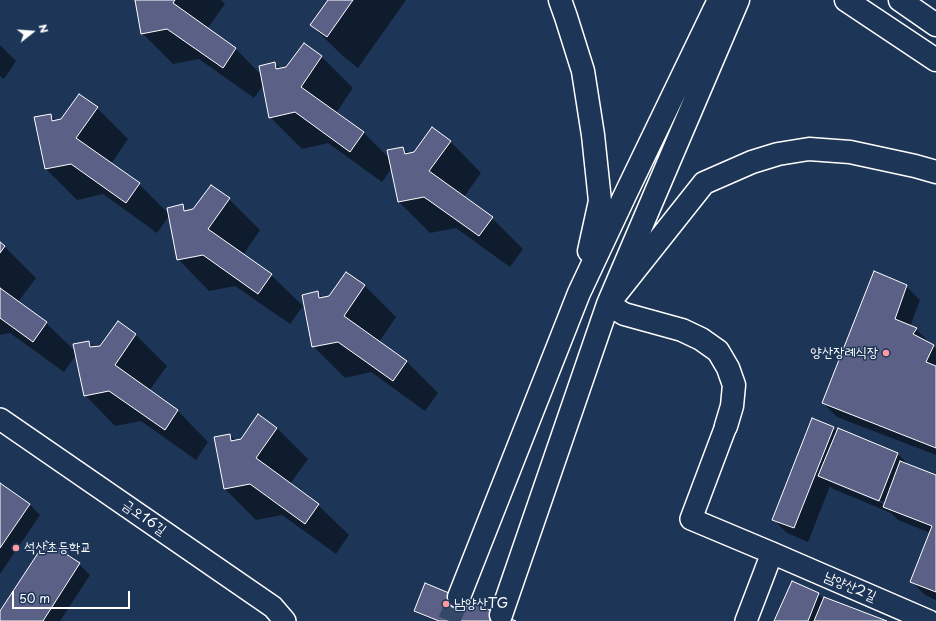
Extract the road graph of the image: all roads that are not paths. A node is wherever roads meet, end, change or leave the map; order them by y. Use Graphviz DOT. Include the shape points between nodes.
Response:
graph roads {
  1 [pos="560,0"];
  2 [pos="719,0"];
  3 [pos="738,0"];
  4 [pos="846,0"];
  5 [pos="900,0"];
  6 [pos="936,25"];
  7 [pos="936,60"];
  8 [pos="936,172"];
  9 [pos="580,292"];
  10 [pos="608,304"];
  11 [pos="0,419"];
  12 [pos="726,426"];
  13 [pos="772,553"];
  14 [pos="459,597"];
  15 [pos="501,614"];
  16 [pos="285,621"];
  17 [pos="746,621"];
  18 [pos="929,621"];
  1 -- 9 [label="highway" via="583,71 600,201"];
  2 -- 9 [label="highway"];
  3 -- 10 [label="highway"];
  4 -- 7 [label="highway"];
  5 -- 6 [label="highway"];
  8 -- 10 [label="highway" via="850,152 810,149 778,154 752,162 704,183"];
  9 -- 14 [label="highway"];
  10 -- 12 [label="highway" via="624,314 682,330 718,351 734,385 732,406"];
  10 -- 15 [label="highway"];
  11 -- 16 [label="street, 금오16길" via="273,607"];
  12 -- 13 [label="street, 남양산2길" via="691,519"];
  13 -- 17 [label="street"];
  13 -- 18 [label="street, 남양산2길"];
}
